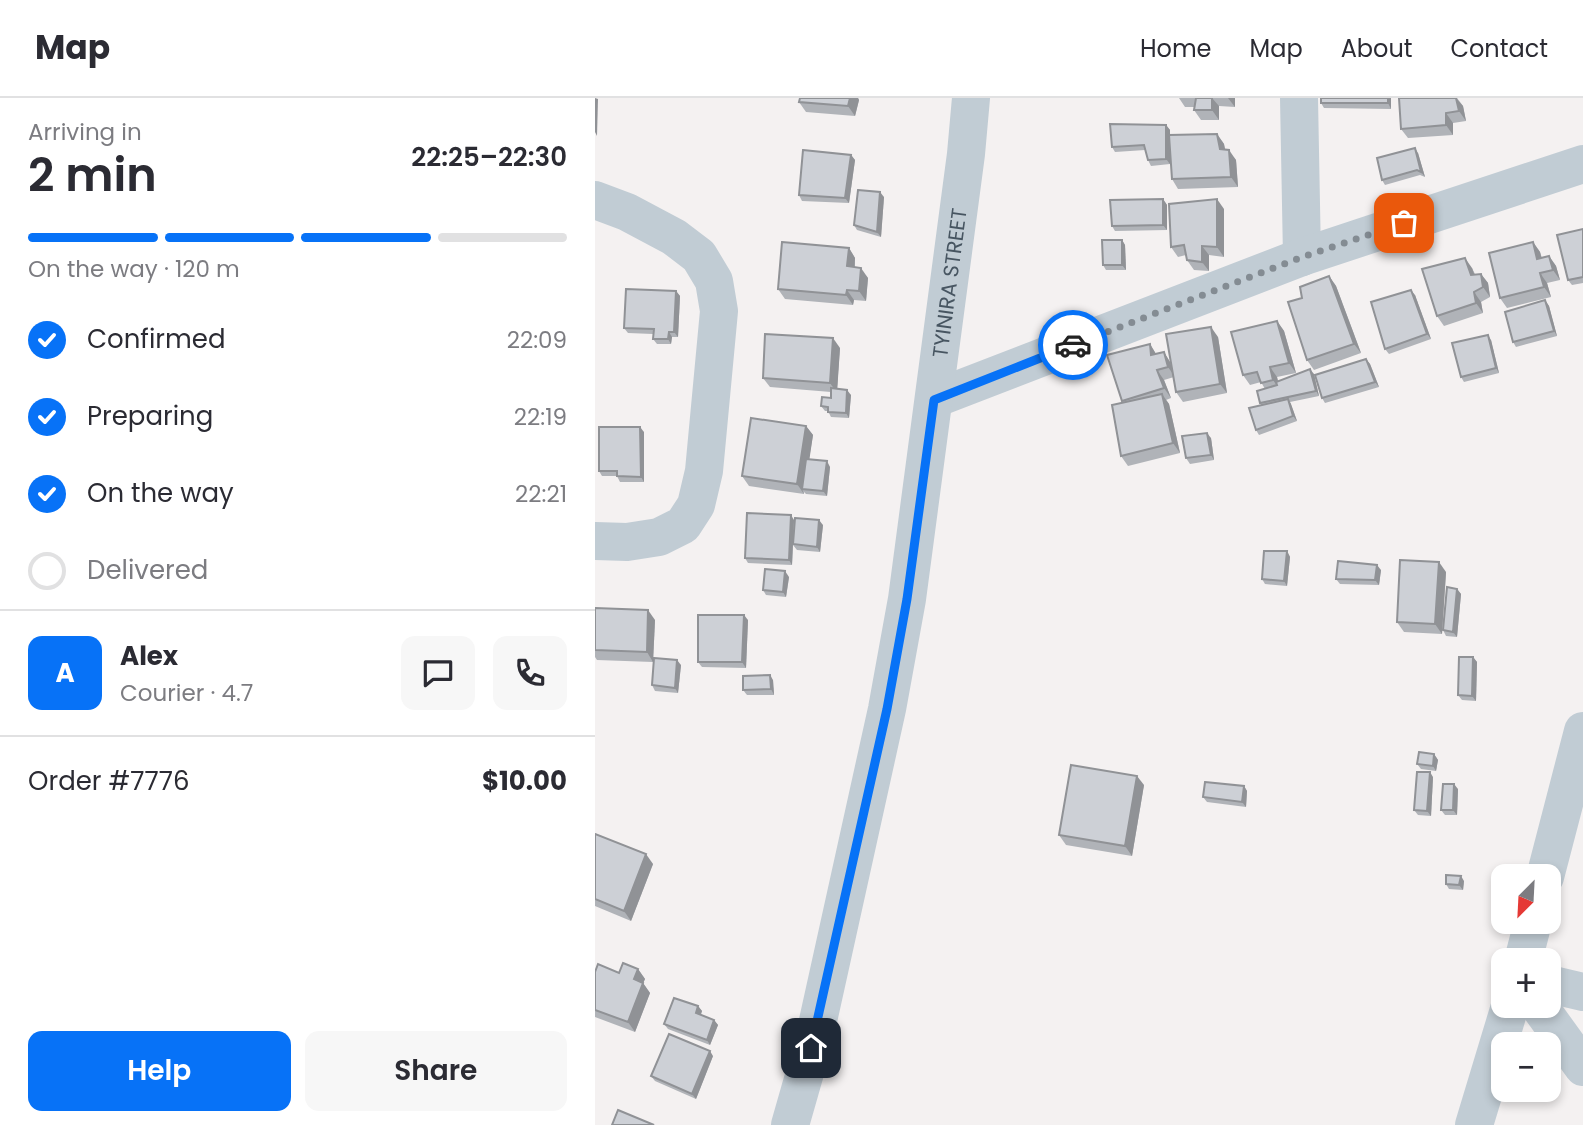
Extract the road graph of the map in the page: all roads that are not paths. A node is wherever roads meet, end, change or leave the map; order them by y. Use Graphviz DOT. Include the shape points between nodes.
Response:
graph roads {
  1 [pos="971,98"];
  2 [pos="1299,98"];
  3 [pos="1583,164"];
  4 [pos="595,200"];
  5 [pos="1302,257"];
  6 [pos="934,400"];
  7 [pos="595,541"];
  8 [pos="1583,731"];
  9 [pos="1548,864"];
  10 [pos="1561,987"];
  11 [pos="1583,992"];
  12 [pos="1506,1018"];
  13 [pos="1548,1018"];
  14 [pos="1583,1066"];
  15 [pos="790,1125"];
  16 [pos="1473,1125"];
  1 -- 6 [label="street, TYINIRA STREET"];
  2 -- 5 [label="street"];
  3 -- 5 [label="street"];
  4 -- 7 [label="street" via="674,237 699,256 714,281 719,311 697,505 683,525 659,537"];
  5 -- 6 [label="street"];
  6 -- 15 [label="street, TYINIRA STREET" via="887,709"];
  8 -- 9 [label="street"];
  10 -- 11 [label="street"];
  12 -- 16 [label="street"];
  13 -- 14 [label="street"];
}
